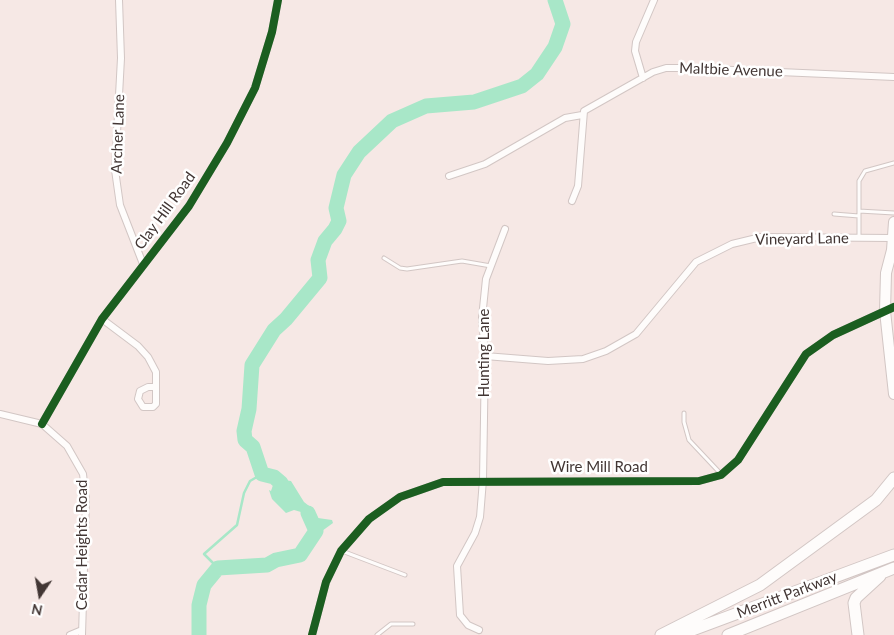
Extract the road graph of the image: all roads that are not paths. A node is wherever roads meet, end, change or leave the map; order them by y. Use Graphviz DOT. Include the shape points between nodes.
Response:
graph roads {
  1 [pos="119,0"];
  2 [pos="278,0"];
  3 [pos="654,0"];
  4 [pos="894,77"];
  5 [pos="643,78"];
  6 [pos="582,115"];
  7 [pos="894,164"];
  8 [pos="450,176"];
  9 [pos="572,201"];
  10 [pos="894,213"];
  11 [pos="834,214"];
  12 [pos="859,214"];
  13 [pos="894,222"];
  14 [pos="505,230"];
  15 [pos="860,238"];
  16 [pos="893,238"];
  17 [pos="893,253"];
  18 [pos="384,258"];
  19 [pos="143,264"];
  20 [pos="491,266"];
  21 [pos="890,309"];
  22 [pos="102,318"];
  23 [pos="485,356"];
  24 [pos="155,387"];
  25 [pos="894,394"];
  26 [pos="684,413"];
  27 [pos="0,414"];
  28 [pos="42,424"];
  29 [pos="721,475"];
  30 [pos="894,478"];
  31 [pos="484,480"];
  32 [pos="341,551"];
  33 [pos="894,555"];
  34 [pos="889,570"];
  35 [pos="405,575"];
  36 [pos="413,624"];
  37 [pos="479,630"];
  38 [pos="82,632"];
  39 [pos="314,634"];
  40 [pos="70,635"];
  41 [pos="377,635"];
  42 [pos="661,635"];
  43 [pos="679,635"];
  44 [pos="728,635"];
  45 [pos="858,635"];
  1 -- 19 [label="street, Archer Lane" via="121,58 115,170 120,205"];
  2 -- 19 [label="street, Clay Hill Road" via="255,88 227,143 189,206"];
  3 -- 5 [label="street" via="636,42 635,52"];
  4 -- 5 [label="street, Maltbie Avenue" via="666,68"];
  5 -- 6 [label="street, Maltbie Avenue" via="592,105"];
  6 -- 8 [label="street, Maltbie Avenue" via="565,118 485,164"];
  6 -- 9 [label="street" via="578,179"];
  7 -- 12 [label="lane" via="865,171 859,181"];
  10 -- 12 [label="lane"];
  11 -- 12 [label="lane"];
  12 -- 15 [label="lane"];
  13 -- 16 [label="main road"];
  14 -- 20 [label="street, Hunting Lane"];
  15 -- 16 [label="street, Vineyard Lane"];
  15 -- 23 [label="street, Vineyard Lane" via="761,237 732,244 696,262 636,334 606,351 583,359 548,361"];
  16 -- 17 [label="main road"];
  17 -- 21 [label="main road" via="886,273"];
  18 -- 20 [label="lane" via="408,269 462,261"];
  19 -- 22 [label="street, Clay Hill Road"];
  20 -- 23 [label="street, Hunting Lane" via="486,279 482,318"];
  21 -- 25 [label="main road"];
  21 -- 29 [label="street, Wire Mill Road" via="833,335 806,354 738,460"];
  22 -- 24 [label="street" via="148,357 156,372"];
  22 -- 28 [label="street, Clay Hill Road"];
  23 -- 31 [label="street, Hunting Lane"];
  26 -- 29 [label="lane" via="689,440"];
  27 -- 28 [label="street, Cedar Heights Road"];
  28 -- 38 [label="street, Cedar Heights Road" via="68,446 77,460 85,486"];
  29 -- 31 [label="street, Wire Mill Road" via="699,481"];
  30 -- 42 [label="highway" via="876,500 760,585"];
  31 -- 32 [label="street, Wire Mill Road" via="443,482 400,496 369,520"];
  31 -- 37 [label="street, Hunting Lane" via="478,527 457,566 460,615 468,625"];
  32 -- 35 [label="lane"];
  32 -- 39 [label="street, Wire Mill Road" via="326,582"];
  33 -- 43 [label="highway, Merritt Parkway"];
  34 -- 44 [label="highway, Merritt Parkway"];
  34 -- 45 [label="highway" via="856,598"];
  36 -- 41 [label="lane" via="391,624"];
  38 -- 40 [label="street"];
}
